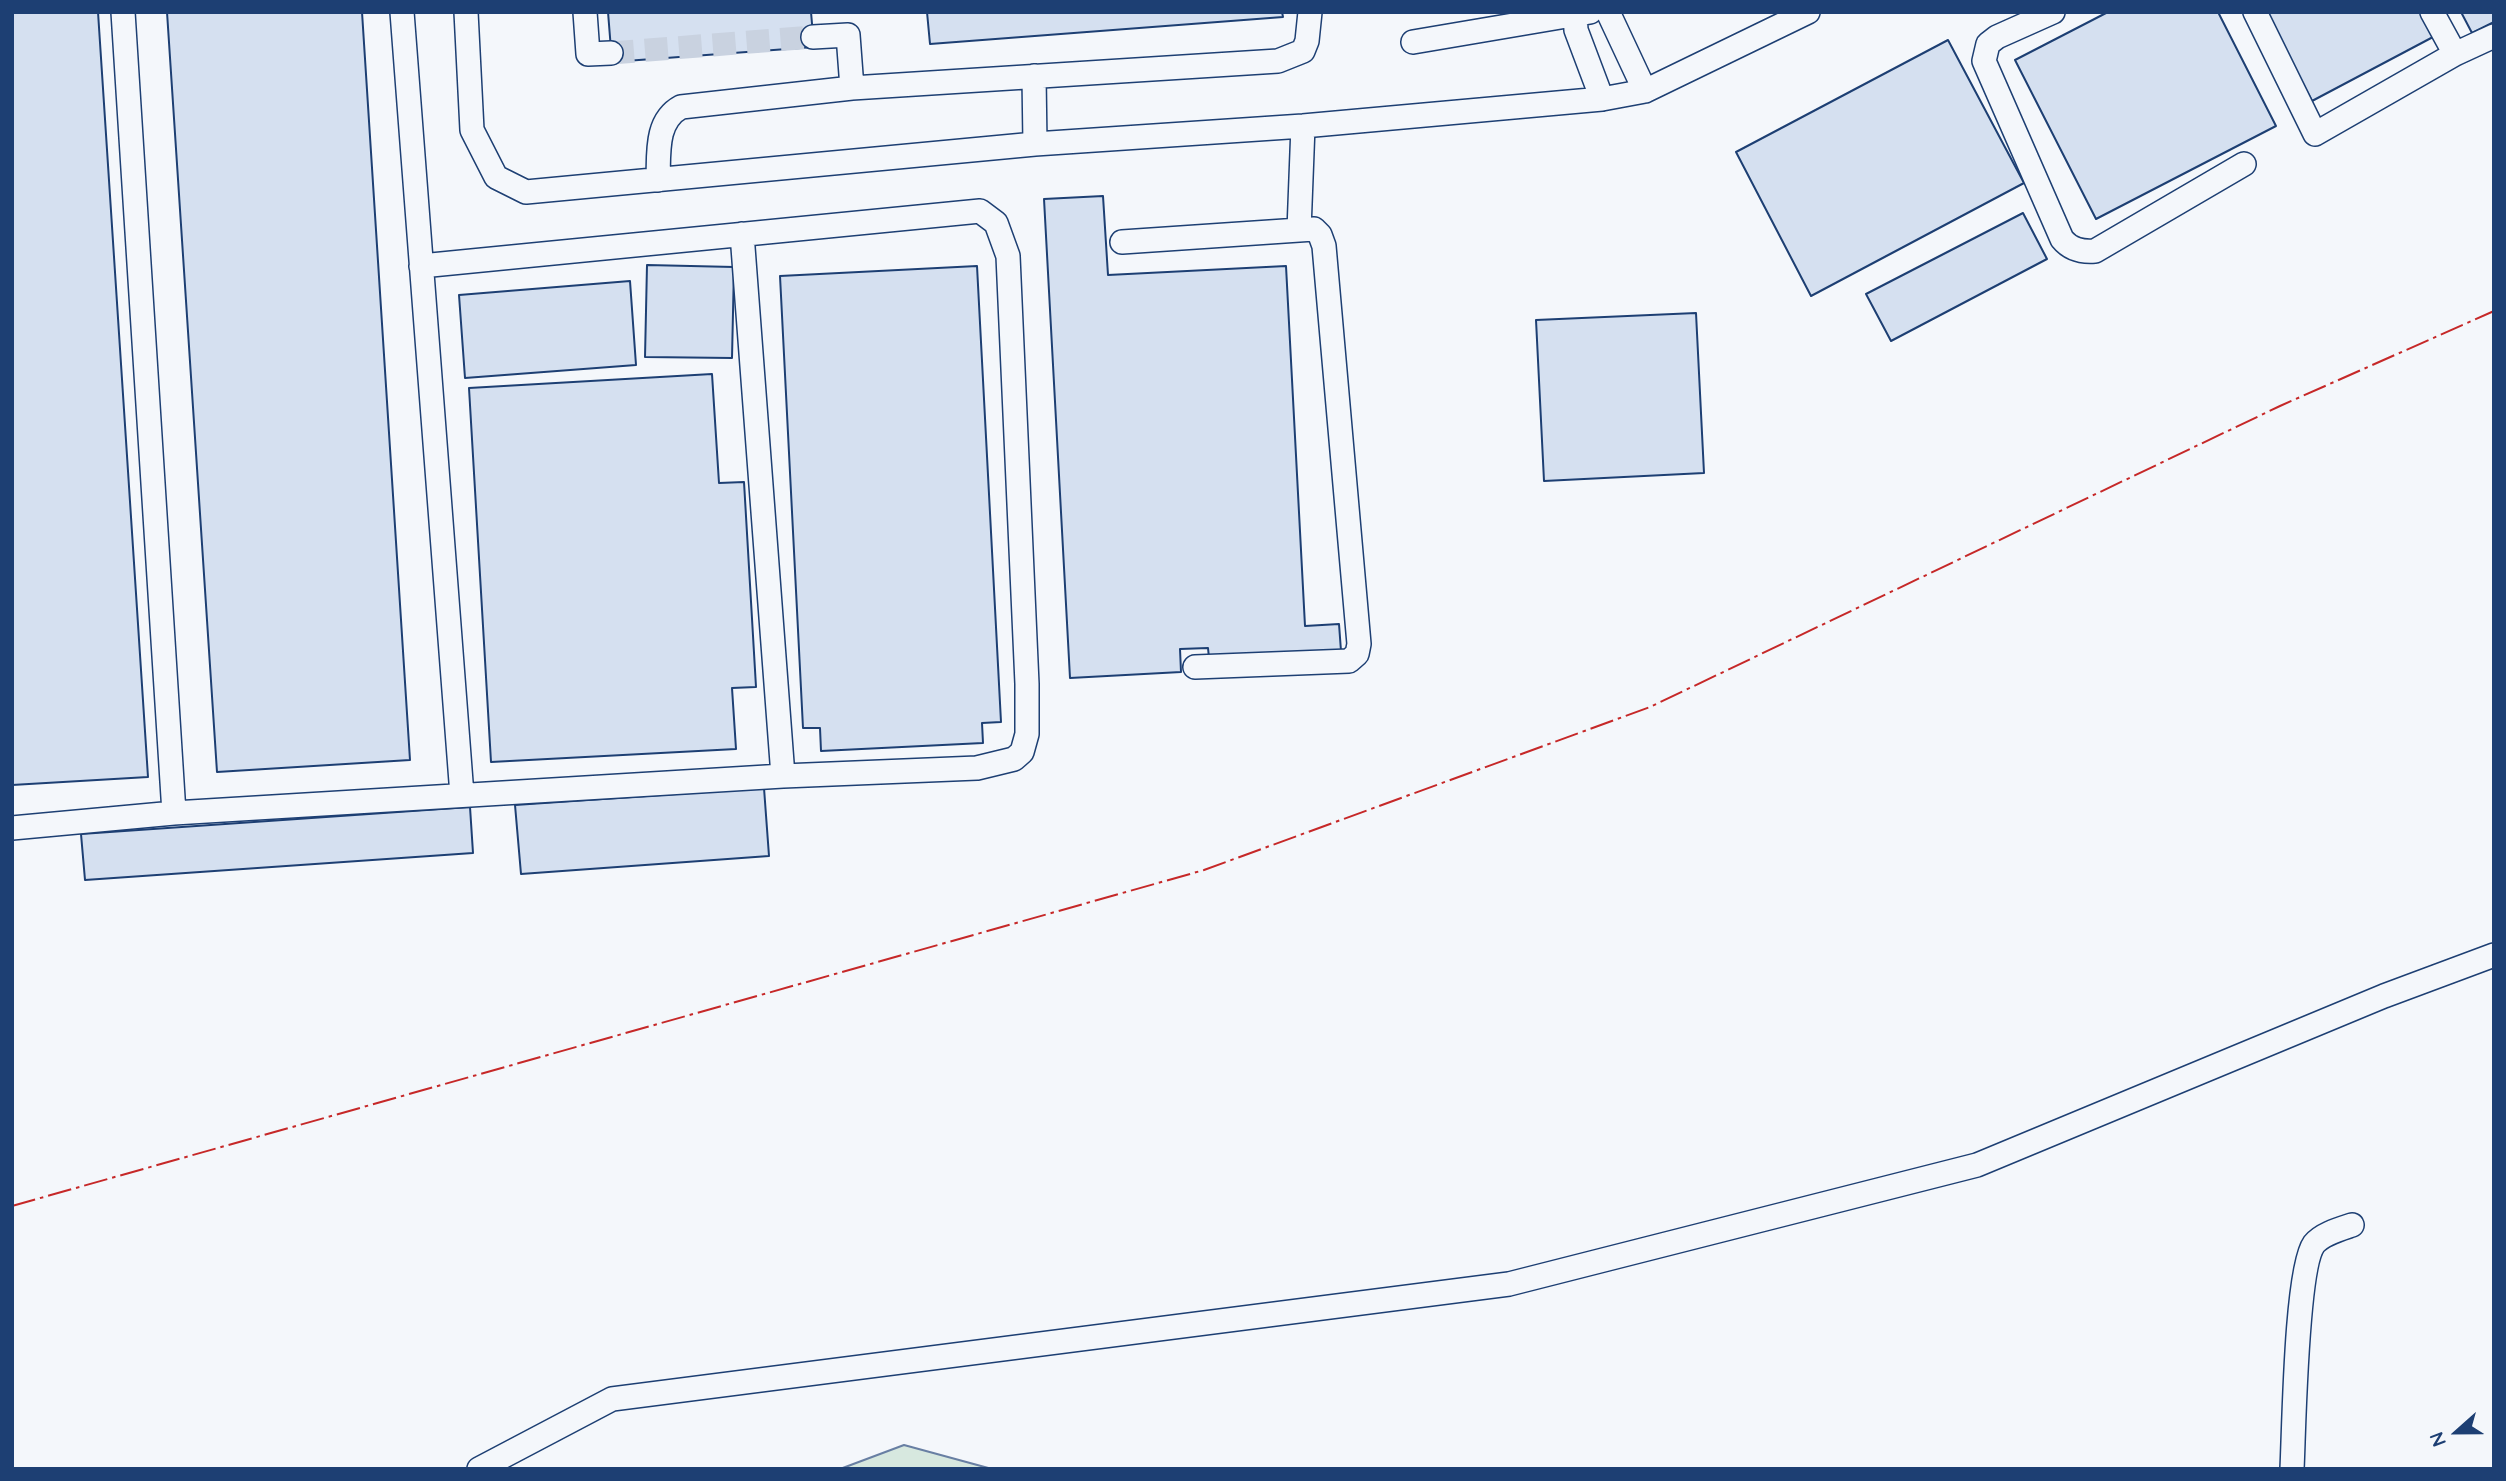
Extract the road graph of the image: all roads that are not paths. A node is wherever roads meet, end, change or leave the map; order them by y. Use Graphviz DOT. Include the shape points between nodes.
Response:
graph roads {
  1 [pos="123,12"];
  2 [pos="402,12"];
  3 [pos="466,12"];
  4 [pos="585,12"];
  5 [pos="1310,12"];
  6 [pos="1608,12"];
  7 [pos="1808,12"];
  8 [pos="2255,12"];
  9 [pos="2432,12"];
  10 [pos="1580,13"];
  11 [pos="2042,15"];
  12 [pos="2494,36"];
  13 [pos="813,37"];
  14 [pos="1413,42"];
  15 [pos="611,53"];
  16 [pos="2455,54"];
  17 [pos="1034,76"];
  18 [pos="852,88"];
  19 [pos="1645,91"];
  20 [pos="1602,99"];
  21 [pos="1303,126"];
  22 [pos="1035,144"];
  23 [pos="2244,164"];
  24 [pos="658,180"];
  25 [pos="1298,230"];
  26 [pos="742,234"];
  27 [pos="1122,242"];
  28 [pos="421,266"];
  29 [pos="1195,667"];
  30 [pos="783,776"];
  31 [pos="462,795"];
  32 [pos="174,813"];
  33 [pos="12,828"];
  34 [pos="2494,955"];
  35 [pos="2352,1225"];
  36 [pos="479,1469"];
  37 [pos="2292,1469"];
  1 -- 32 [label="street"];
  2 -- 28 [label="street"];
  3 -- 24 [label="street" via="472,130 496,177 526,191"];
  4 -- 15 [label="street" via="589,54"];
  5 -- 17 [label="street" via="1303,51 1279,61"];
  6 -- 19 [label="street"];
  7 -- 19 [label="street"];
  8 -- 16 [label="street" via="2315,134"];
  9 -- 16 [label="street"];
  10 -- 14 [label="street"];
  10 -- 20 [label="street" via="1576,30"];
  11 -- 23 [label="street" via="1988,44 1984,61 2070,247 2095,251"];
  12 -- 16 [label="street"];
  13 -- 18 [label="street" via="848,34"];
  17 -- 18 [label="street"];
  17 -- 22 [label="street"];
  18 -- 24 [label="street" via="681,107 662,128"];
  19 -- 20 [label="street"];
  20 -- 21 [label="street"];
  21 -- 22 [label="street"];
  21 -- 25 [label="street"];
  22 -- 24 [label="street"];
  25 -- 27 [label="street"];
  25 -- 29 [label="street" via="1315,229 1324,246 1357,654 1349,661"];
  26 -- 28 [label="street"];
  26 -- 30 [label="street"];
  26 -- 30 [label="street" via="980,211 996,223 1008,256 1027,684 1027,734 1022,752 1014,759 977,768"];
  28 -- 31 [label="street"];
  30 -- 31 [label="street"];
  31 -- 32 [label="street"];
  32 -- 33 [label="street"];
  34 -- 36 [label="street" via="1977,1165 1563,1271 1509,1284 612,1399"];
  35 -- 37 [label="street" via="2315,1243 2306,1261"];
}
